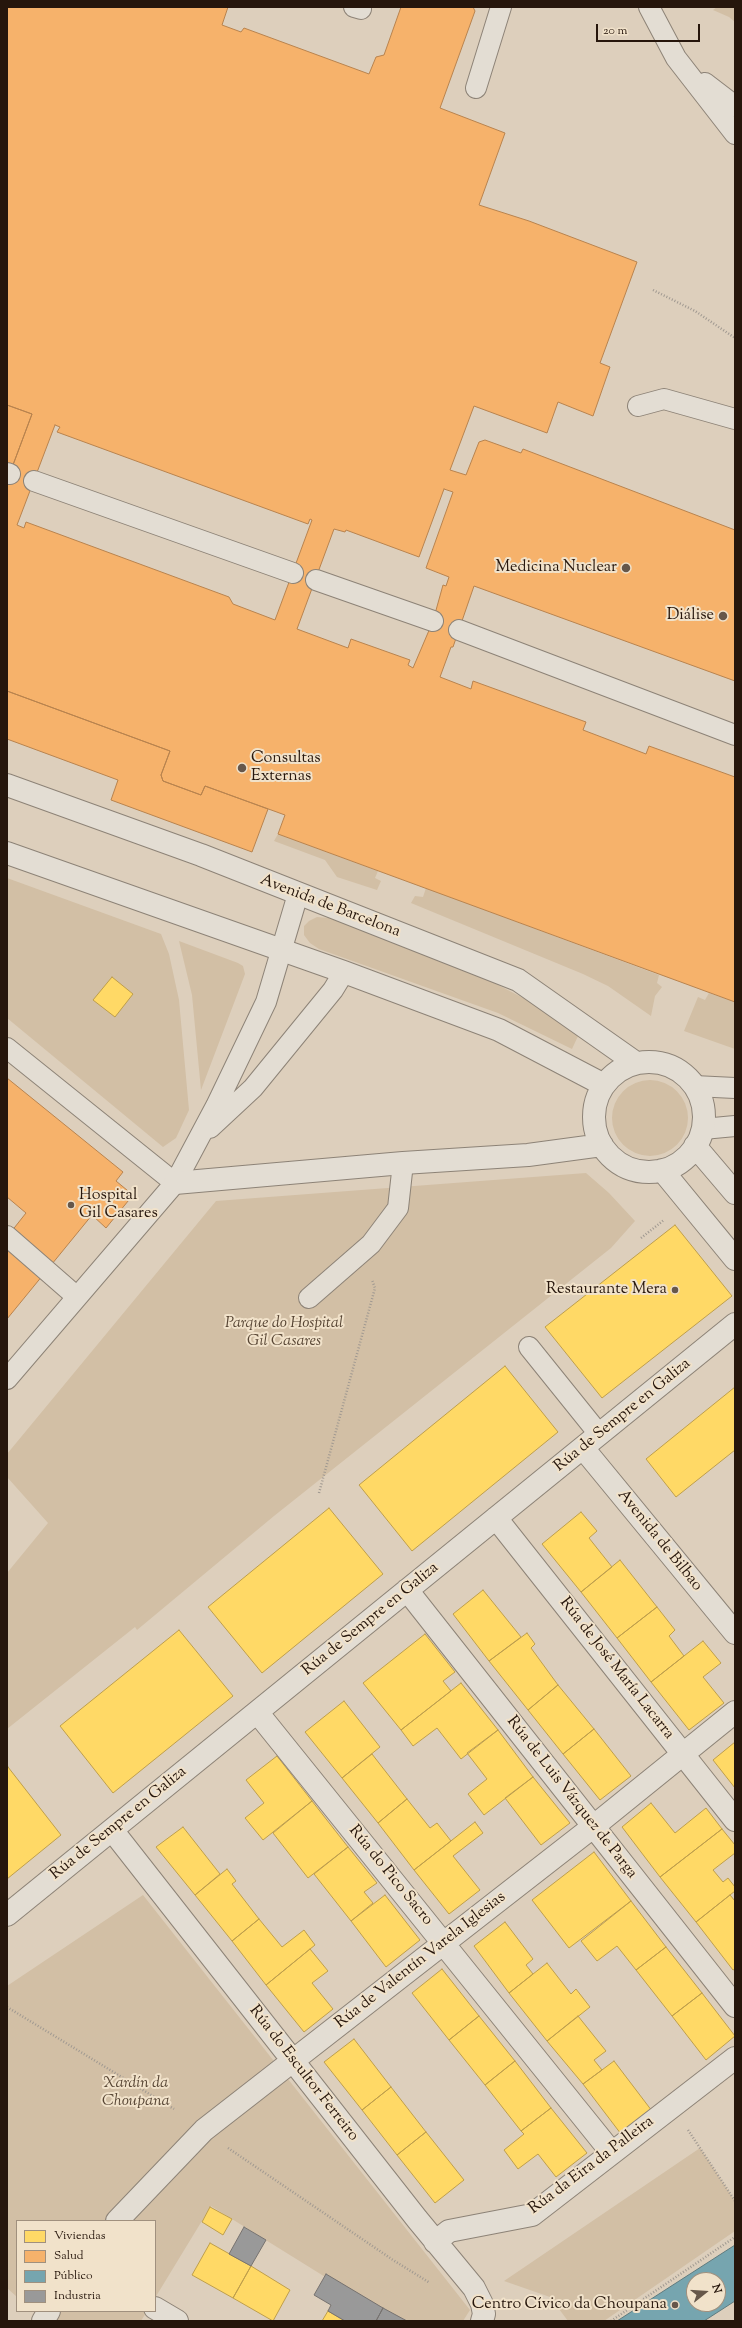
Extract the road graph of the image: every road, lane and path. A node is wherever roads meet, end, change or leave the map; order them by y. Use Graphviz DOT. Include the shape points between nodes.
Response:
graph roads {
  1 [pos="501,7"];
  2 [pos="649,7"];
  3 [pos="676,58"];
  4 [pos="476,88"];
  5 [pos="727,93"];
  6 [pos="735,106"];
  7 [pos="735,134"];
  8 [pos="653,290"];
  9 [pos="735,338"];
  10 [pos="638,406"];
  11 [pos="735,419"];
  12 [pos="34,481"];
  13 [pos="293,573"];
  14 [pos="316,580"];
  15 [pos="433,621"];
  16 [pos="459,630"];
  17 [pos="735,735"];
  18 [pos="7,785"];
  19 [pos="7,853"];
  20 [pos="298,894"];
  21 [pos="280,950"];
  22 [pos="344,972"];
  23 [pos="7,1048"];
  24 [pos="636,1063"];
  25 [pos="604,1086"];
  26 [pos="694,1086"];
  27 [pos="735,1088"];
  28 [pos="735,1126"];
  29 [pos="200,1138"];
  30 [pos="699,1138"];
  31 [pos="602,1145"];
  32 [pos="404,1163"];
  33 [pos="662,1170"];
  34 [pos="175,1183"];
  35 [pos="735,1193"];
  36 [pos="656,1226"];
  37 [pos="7,1236"];
  38 [pos="641,1238"];
  39 [pos="735,1259"];
  40 [pos="375,1288"];
  41 [pos="77,1297"];
  42 [pos="309,1298"];
  43 [pos="735,1324"];
  44 [pos="529,1348"];
  45 [pos="7,1379"];
  46 [pos="591,1441"];
  47 [pos="319,1493"];
  48 [pos="496,1518"];
  49 [pos="407,1590"];
  50 [pos="735,1633"];
  51 [pos="257,1712"];
  52 [pos="735,1712"];
  53 [pos="683,1754"];
  54 [pos="735,1820"];
  55 [pos="594,1826"];
  56 [pos="112,1830"];
  57 [pos="7,1915"];
  58 [pos="444,1943"];
  59 [pos="735,2006"];
  60 [pos="7,2007"];
  61 [pos="735,2058"];
  62 [pos="293,2060"];
  63 [pos="174,2109"];
  64 [pos="224,2145"];
  65 [pos="700,2148"];
  66 [pos="612,2153"];
  67 [pos="735,2201"];
  68 [pos="118,2220"];
  69 [pos="735,2237"];
  70 [pos="435,2242"];
  71 [pos="437,2287"];
  72 [pos="156,2309"];
  73 [pos="48,2312"];
  74 [pos="42,2321"];
  75 [pos="177,2321"];
  76 [pos="482,2321"];
  77 [pos="611,2321"];
  1 -- 4 [label="lane"];
  2 -- 3 [label="lane"];
  3 -- 5 [label="lane"];
  3 -- 7 [label="lane"];
  5 -- 6 [label="lane"];
  8 -- 9 [label="path" via="695,311"];
  10 -- 11 [label="lane" via="664,399"];
  12 -- 13 [label="lane"];
  14 -- 15 [label="lane"];
  16 -- 17 [label="lane"];
  18 -- 20 [label="street, Avenida de Barcelona" via="201,855"];
  19 -- 21 [label="street"];
  20 -- 21 [label="lane"];
  20 -- 24 [label="street, Avenida de Barcelona" via="518,980"];
  21 -- 22 [label="street"];
  21 -- 29 [label="lane" via="266,1002"];
  22 -- 25 [label="street" via="498,1030"];
  22 -- 29 [label="lane" via="333,990 253,1088"];
  23 -- 34 [label="lane"];
  24 -- 25 [label="street" via="623,1068"];
  24 -- 26 [label="street" via="669,1065 683,1074"];
  25 -- 31 [label="street" via="596,1100 594,1115 596,1131"];
  26 -- 27 [label="lane"];
  26 -- 30 [label="street" via="701,1099 704,1114"];
  28 -- 30 [label="lane"];
  29 -- 34 [label="lane"];
  30 -- 33 [label="street" via="686,1157"];
  30 -- 35 [label="street"];
  31 -- 32 [label="street" via="528,1155"];
  31 -- 33 [label="street" via="613,1159 628,1168 645,1172"];
  32 -- 34 [label="street"];
  32 -- 42 [label="lane" via="398,1208 372,1244"];
  33 -- 39 [label="street"];
  34 -- 41 [label="lane"];
  36 -- 38 [label="path"];
  37 -- 41 [label="lane"];
  40 -- 47 [label="path"];
  41 -- 45 [label="lane"];
  43 -- 46 [label="street, Rúa de Sempre en Galiza"];
  44 -- 46 [label="lane"];
  46 -- 48 [label="street, Rúa de Sempre en Galiza"];
  46 -- 50 [label="street, Avenida de Bilbao"];
  48 -- 49 [label="street, Rúa de Sempre en Galiza"];
  48 -- 53 [label="street, Rúa de José María Lacarra"];
  49 -- 51 [label="street, Rúa de Sempre en Galiza"];
  49 -- 55 [label="street, Rúa de Luis Vázquez de Parga"];
  51 -- 56 [label="street, Rúa de Sempre en Galiza"];
  51 -- 58 [label="street, Rúa do Pico Sacro"];
  52 -- 53 [label="street, Rúa de Valentín Varela Iglesias"];
  53 -- 54 [label="street, Rúa de José María Lacarra"];
  53 -- 55 [label="street, Rúa de Valentín Varela Iglesias"];
  55 -- 58 [label="street, Rúa de Valentín Varela Iglesias"];
  55 -- 59 [label="street, Rúa de Luis Vázquez de Parga"];
  56 -- 57 [label="street, Rúa de Sempre en Galiza"];
  56 -- 62 [label="street, Rúa do Escultor Ferreiro"];
  58 -- 62 [label="street, Rúa de Valentín Varela Iglesias"];
  58 -- 66 [label="street, Rúa do Pico Sacro"];
  60 -- 63 [label="path"];
  61 -- 66 [label="street, Rúa da Eira da Palleira"];
  62 -- 68 [label="street, Rúa de Valentín Varela Iglesias" via="204,2130"];
  62 -- 70 [label="street, Rúa do Escultor Ferreiro"];
  64 -- 71 [label="path"];
  65 -- 67 [label="path"];
  66 -- 70 [label="street, Rúa da Eira da Palleira" via="532,2215 449,2231"];
  69 -- 77 [label="path"];
  70 -- 76 [label="street, Rúa do Escultor Ferreiro" via="474,2288 482,2304"];
  72 -- 75 [label="street"];
  73 -- 74 [label="street"];
}
